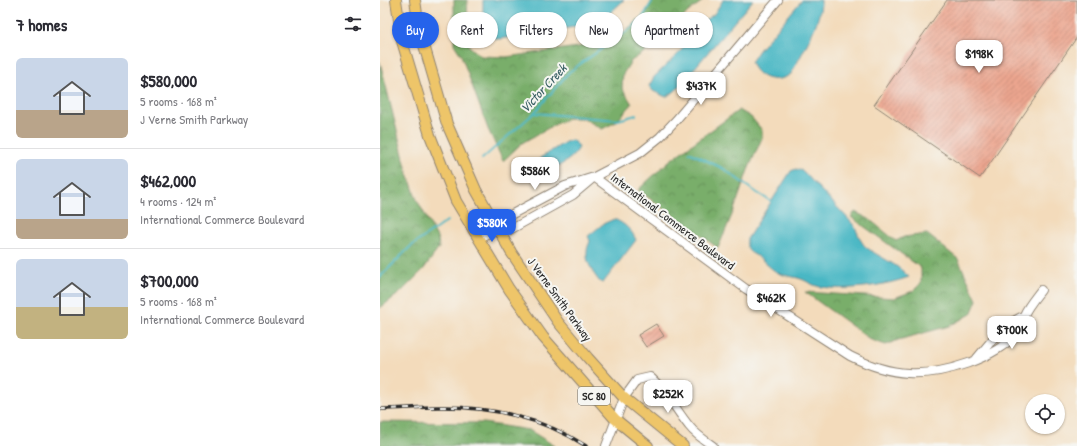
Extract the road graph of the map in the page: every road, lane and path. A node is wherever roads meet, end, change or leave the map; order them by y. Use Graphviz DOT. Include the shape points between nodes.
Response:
graph roads {
  1 [pos="396,0"];
  2 [pos="415,0"];
  3 [pos="778,0"];
  4 [pos="594,177"];
  5 [pos="498,229"];
  6 [pos="478,238"];
  7 [pos="1041,290"];
  8 [pos="1023,316"];
  9 [pos="975,360"];
  10 [pos="624,398"];
  11 [pos="615,419"];
  12 [pos="606,446"];
  13 [pos="648,446"];
  14 [pos="683,446"];
  15 [pos="713,446"];
  1 -- 6 [label="main road, SC 80" via="402,42 430,136 456,201"];
  2 -- 5 [label="main road, J Verne Smith Parkway / SC 80" via="419,28 446,124 476,190"];
  3 -- 4 [label="street" via="660,137 640,153"];
  4 -- 5 [label="street" via="565,186 502,220"];
  4 -- 5 [label="street" via="573,195 508,231"];
  4 -- 9 [label="street, International Commerce Boulevard" via="746,290 866,364 909,373 955,368"];
  5 -- 6 [label="street"];
  5 -- 10 [label="main road, J Verne Smith Parkway / SC 80" via="558,322"];
  6 -- 11 [label="main road, SC 80" via="509,289 543,336"];
  7 -- 8 [label="street, International Commerce Boulevard"];
  8 -- 9 [label="street, International Commerce Boulevard" via="1003,327"];
  8 -- 9 [label="street, International Commerce Boulevard" via="1019,332 994,352"];
  10 -- 11 [label="street"];
  10 -- 14 [label="main road, J Verne Smith Parkway / SC 80"];
  10 -- 15 [label="street" via="637,380 650,377 689,426"];
  11 -- 12 [label="street"];
  11 -- 13 [label="main road, SC 80"];
}
